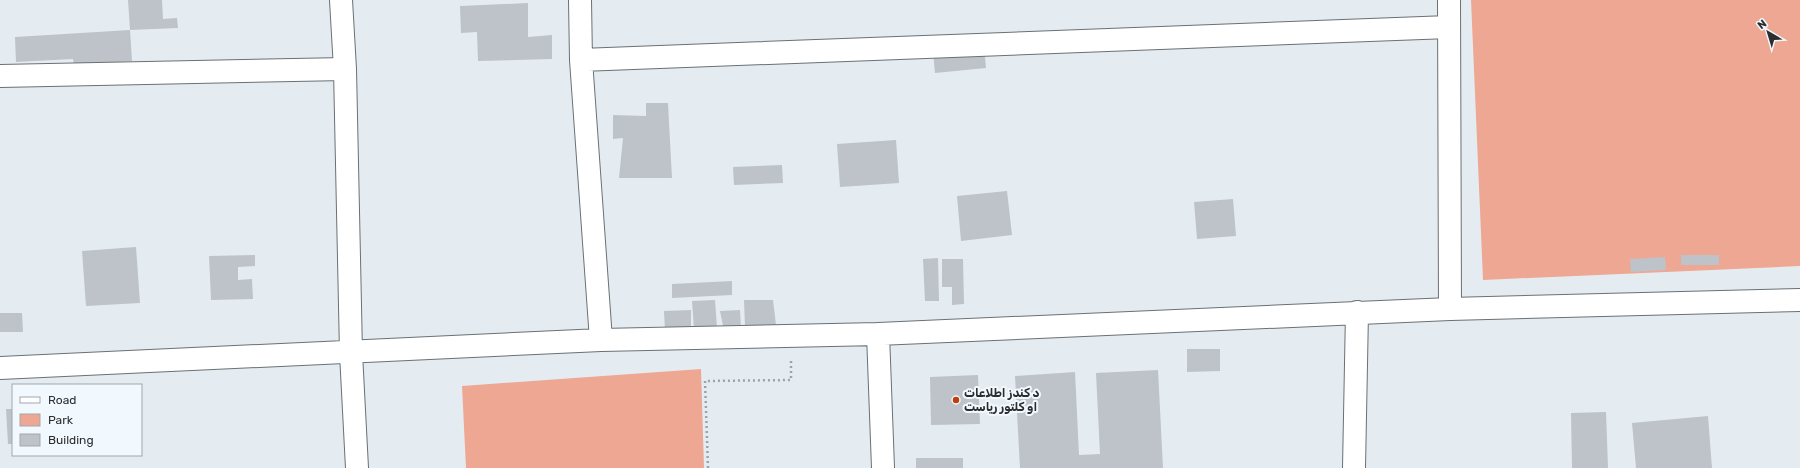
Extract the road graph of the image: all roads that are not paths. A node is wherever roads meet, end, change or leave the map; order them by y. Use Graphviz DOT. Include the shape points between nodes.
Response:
graph roads {
  1 [pos="341,0"];
  2 [pos="580,0"];
  3 [pos="1449,0"];
  4 [pos="1449,27"];
  5 [pos="581,60"];
  6 [pos="345,69"];
  7 [pos="0,76"];
  8 [pos="1800,300"];
  9 [pos="1450,309"];
  10 [pos="1357,312"];
  11 [pos="878,334"];
  12 [pos="601,340"];
  13 [pos="351,353"];
  14 [pos="0,368"];
  15 [pos="357,468"];
  16 [pos="883,468"];
  17 [pos="1354,468"];
  1 -- 6 [label="street"];
  2 -- 5 [label="street"];
  3 -- 4 [label="street"];
  4 -- 5 [label="street"];
  4 -- 9 [label="street"];
  5 -- 12 [label="street"];
  6 -- 7 [label="street"];
  6 -- 13 [label="street"];
  8 -- 9 [label="street"];
  9 -- 10 [label="street"];
  10 -- 11 [label="street"];
  10 -- 17 [label="street"];
  11 -- 12 [label="street"];
  11 -- 16 [label="street"];
  12 -- 13 [label="street"];
  13 -- 14 [label="street"];
  13 -- 15 [label="street"];
}
